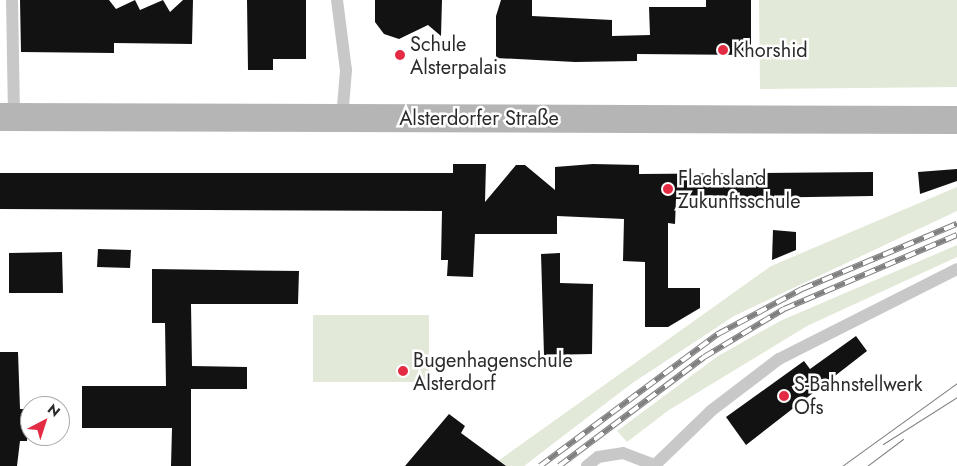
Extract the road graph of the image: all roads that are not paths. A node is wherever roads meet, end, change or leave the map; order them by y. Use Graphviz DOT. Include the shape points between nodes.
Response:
graph roads {
  1 [pos="12,0"];
  2 [pos="337,0"];
  3 [pos="7,117"];
  4 [pos="342,119"];
  5 [pos="957,120"];
  6 [pos="957,268"];
  7 [pos="587,466"];
  8 [pos="655,466"];
  1 -- 3 [label="lane"];
  2 -- 4 [label="lane" via="346,70"];
  3 -- 4 [label="street, Alsterdorfer Straße"];
  4 -- 5 [label="street, Alsterdorfer Straße"];
  6 -- 8 [label="lane" via="779,359 712,410"];
  7 -- 8 [label="lane" via="598,458 622,453"];
}
